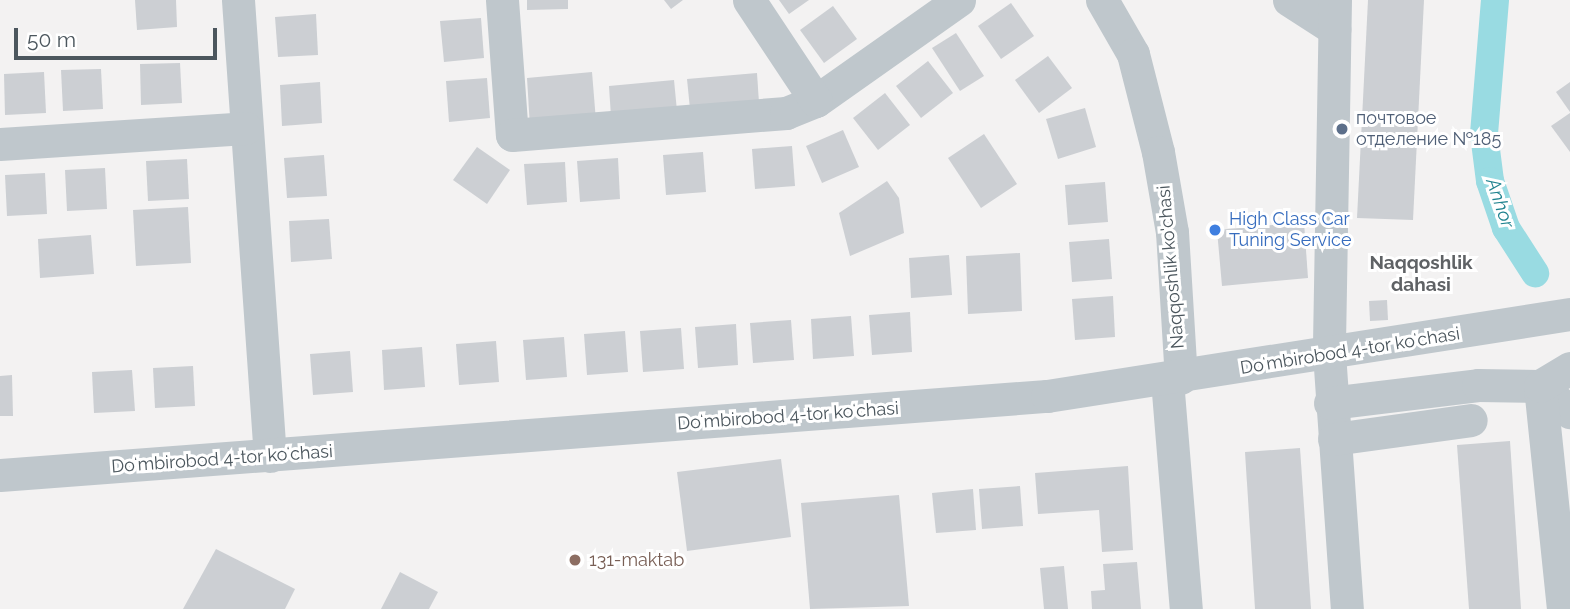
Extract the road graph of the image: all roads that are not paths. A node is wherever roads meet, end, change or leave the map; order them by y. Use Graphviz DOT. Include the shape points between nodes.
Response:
graph roads {
  1 [pos="238,0"];
  2 [pos="502,0"];
  3 [pos="749,0"];
  4 [pos="959,0"];
  5 [pos="1102,0"];
  6 [pos="1289,0"];
  7 [pos="1335,14"];
  8 [pos="816,101"];
  9 [pos="245,128"];
  10 [pos="0,145"];
  11 [pos="1555,318"];
  12 [pos="1329,353"];
  13 [pos="1570,368"];
  14 [pos="1174,379"];
  15 [pos="1541,386"];
  16 [pos="1330,403"];
  17 [pos="1570,412"];
  18 [pos="1471,420"];
  19 [pos="1334,439"];
  20 [pos="270,456"];
  21 [pos="0,475"];
  22 [pos="1186,609"];
  23 [pos="1347,609"];
  24 [pos="1563,609"];
  1 -- 9 [label="street"];
  2 -- 8 [label="street" via="512,135 786,113"];
  3 -- 8 [label="street"];
  4 -- 8 [label="street"];
  5 -- 14 [label="street, Naqqoshlik ko'chasi" via="1133,54 1158,152 1172,232"];
  6 -- 7 [label="street"];
  7 -- 12 [label="street"];
  9 -- 10 [label="street"];
  9 -- 20 [label="street"];
  11 -- 12 [label="street, Doʻmbirobod 4-tor koʻchasi"];
  12 -- 14 [label="street, Doʻmbirobod 4-tor koʻchasi"];
  12 -- 16 [label="street"];
  13 -- 15 [label="street"];
  14 -- 20 [label="street, Doʻmbirobod 4-tor koʻchasi" via="1033,398"];
  14 -- 22 [label="street, Naqqoshlik ko'chasi"];
  15 -- 16 [label="street" via="1478,385"];
  15 -- 17 [label="street"];
  15 -- 24 [label="street"];
  16 -- 19 [label="street"];
  18 -- 19 [label="street"];
  19 -- 23 [label="street"];
  20 -- 21 [label="street, Doʻmbirobod 4-tor koʻchasi"];
}
